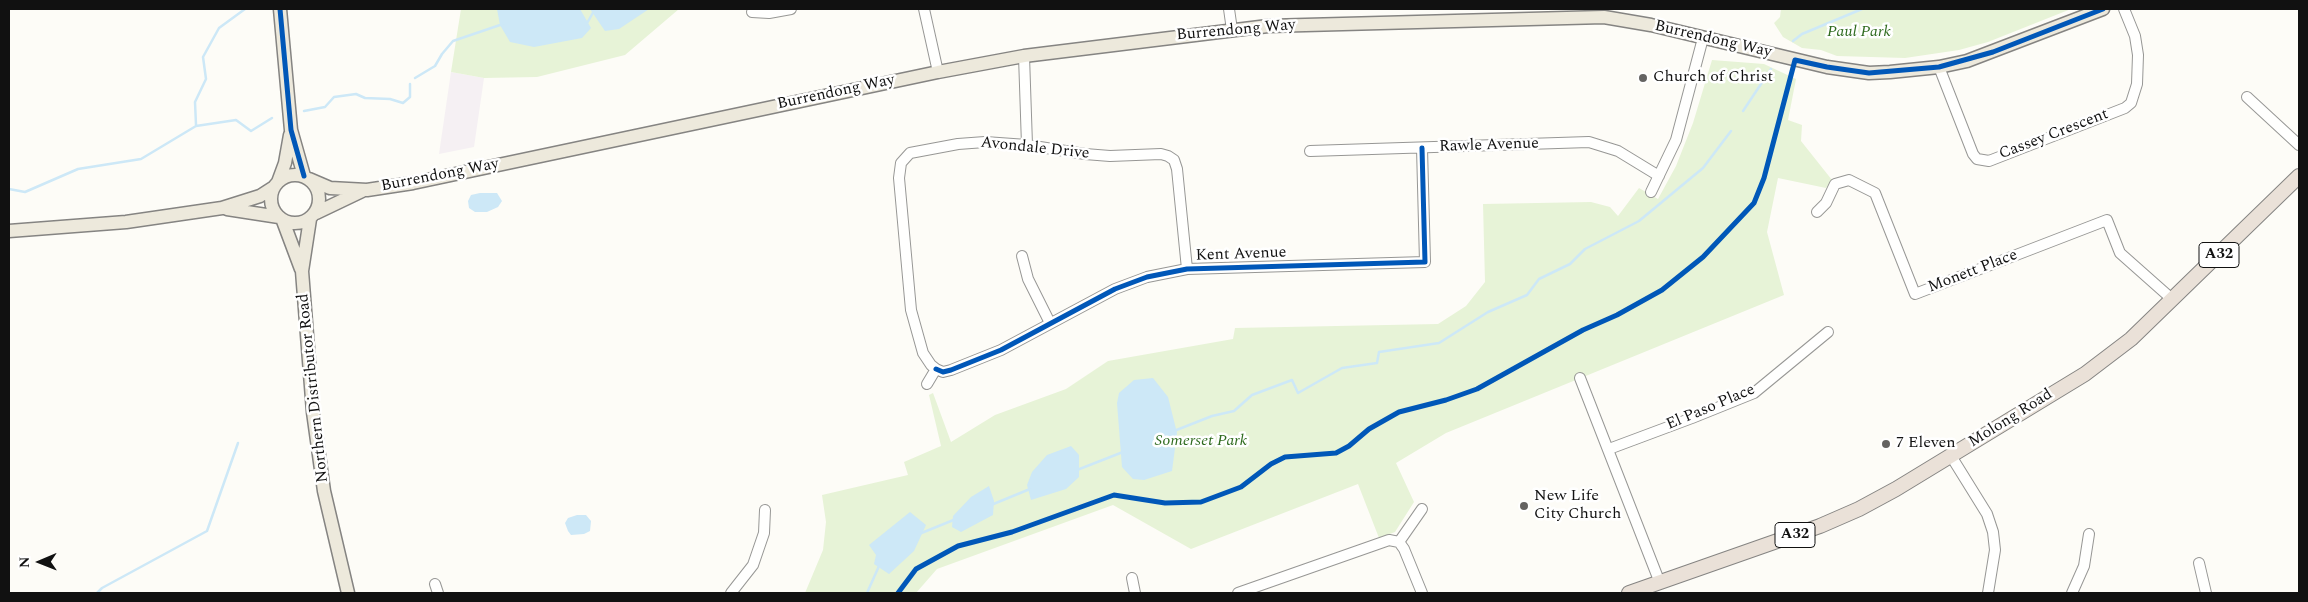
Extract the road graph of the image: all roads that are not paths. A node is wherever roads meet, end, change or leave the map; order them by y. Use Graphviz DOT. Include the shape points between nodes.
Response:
graph roads {
  1 [pos="280,9"];
  2 [pos="791,9"];
  3 [pos="924,9"];
  4 [pos="1229,9"];
  5 [pos="2103,9"];
  6 [pos="2124,9"];
  7 [pos="752,12"];
  8 [pos="1536,14"];
  9 [pos="1232,30"];
  10 [pos="1702,38"];
  11 [pos="1024,56"];
  12 [pos="1939,68"];
  13 [pos="938,72"];
  14 [pos="2247,96"];
  15 [pos="290,130"];
  16 [pos="1027,145"];
  17 [pos="2299,145"];
  18 [pos="1422,148"];
  19 [pos="1310,151"];
  20 [pos="2299,167"];
  21 [pos="1659,176"];
  22 [pos="2299,176"];
  23 [pos="307,178"];
  24 [pos="276,185"];
  25 [pos="367,190"];
  26 [pos="1651,192"];
  27 [pos="222,208"];
  28 [pos="2265,210"];
  29 [pos="1817,212"];
  30 [pos="313,216"];
  31 [pos="281,219"];
  32 [pos="9,231"];
  33 [pos="1022,256"];
  34 [pos="1187,269"];
  35 [pos="302,271"];
  36 [pos="2173,300"];
  37 [pos="1050,322"];
  38 [pos="1828,332"];
  39 [pos="936,370"];
  40 [pos="1580,378"];
  41 [pos="927,384"];
  42 [pos="1609,449"];
  43 [pos="1951,456"];
  44 [pos="1422,509"];
  45 [pos="765,510"];
  46 [pos="2089,534"];
  47 [pos="1399,542"];
  48 [pos="2199,562"];
  49 [pos="1132,578"];
  50 [pos="1660,582"];
  51 [pos="348,593"];
  52 [pos="730,593"];
  53 [pos="1135,593"];
  54 [pos="1238,593"];
  55 [pos="1422,593"];
  56 [pos="1630,593"];
  57 [pos="1988,593"];
  58 [pos="2072,593"];
  59 [pos="2206,593"];
  1 -- 15 [label="main road"];
  2 -- 7 [label="street"];
  3 -- 13 [label="street"];
  4 -- 9 [label="street"];
  5 -- 12 [label="main road, Burrendong Way" via="1993,52"];
  6 -- 12 [label="street, Cassey Crescent" via="2138,55 2137,84 2131,103 1989,160 1977,159 1972,154"];
  8 -- 9 [label="main road, Burrendong Way"];
  8 -- 10 [label="main road, Burrendong Way" via="1626,20"];
  9 -- 11 [label="main road, Burrendong Way"];
  10 -- 12 [label="main road, Burrendong Way" via="1844,70 1890,72"];
  10 -- 21 [label="street" via="1676,140"];
  11 -- 13 [label="main road, Burrendong Way"];
  11 -- 16 [label="street"];
  13 -- 25 [label="main road, Burrendong Way"];
  14 -- 17 [label="street"];
  15 -- 23 [label="main road"];
  15 -- 24 [label="main road" via="285,163"];
  16 -- 34 [label="street, Avondale Drive" via="1093,155 1161,154 1174,160 1179,178"];
  16 -- 39 [label="street, Avondale Drive" via="958,144 910,153 901,163 899,178 911,310 923,353"];
  18 -- 19 [label="street, Rawle Avenue"];
  18 -- 21 [label="street, Rawle Avenue" via="1588,142 1618,151"];
  18 -- 34 [label="street, Kent Avenue" via="1425,262"];
  20 -- 28 [label="highway, Molong Road / A32"];
  21 -- 26 [label="street"];
  22 -- 28 [label="highway, Molong Road / A32"];
  23 -- 24 [label="main road" via="291,175"];
  23 -- 25 [label="main road, Burrendong Way" via="330,188"];
  23 -- 30 [label="main road" via="317,187 320,196"];
  24 -- 27 [label="main road" via="260,196"];
  24 -- 31 [label="main road" via="271,201"];
  25 -- 30 [label="main road, Burrendong Way"];
  27 -- 31 [label="main road"];
  27 -- 32 [label="main road" via="126,222"];
  28 -- 36 [label="highway, Molong Road / A32"];
  29 -- 36 [label="street, Monett Place" via="1826,203 1835,184 1849,180 1875,193 1915,294 2107,220 2120,253"];
  30 -- 31 [label="main road" via="298,224"];
  30 -- 35 [label="main road, Northern Distributor Road"];
  31 -- 35 [label="main road, Northern Distributor Road" via="291,237"];
  33 -- 37 [label="street" via="1028,279"];
  34 -- 37 [label="street, Kent Avenue" via="1147,277 1115,289"];
  35 -- 51 [label="main road, Northern Distributor Road" via="318,451 332,530"];
  36 -- 43 [label="highway, Molong Road / A32" via="2131,339 2085,374"];
  37 -- 39 [label="street, Kent Avenue" via="1029,337 1001,350 951,370"];
  38 -- 42 [label="street, El Paso Place" via="1754,393"];
  39 -- 41 [label="street"];
  40 -- 42 [label="street"];
  42 -- 50 [label="street"];
  43 -- 50 [label="highway, Molong Road / A32" via="1896,489 1828,523"];
  43 -- 57 [label="street" via="1987,514 1993,532 1995,550"];
  44 -- 47 [label="street"];
  45 -- 52 [label="street" via="764,533 753,565"];
  46 -- 58 [label="street" via="2084,566"];
  47 -- 54 [label="street" via="1386,541"];
  47 -- 55 [label="street" via="1409,558"];
  48 -- 59 [label="street"];
  49 -- 53 [label="street"];
  50 -- 56 [label="highway, Molong Road / A32"];
}
